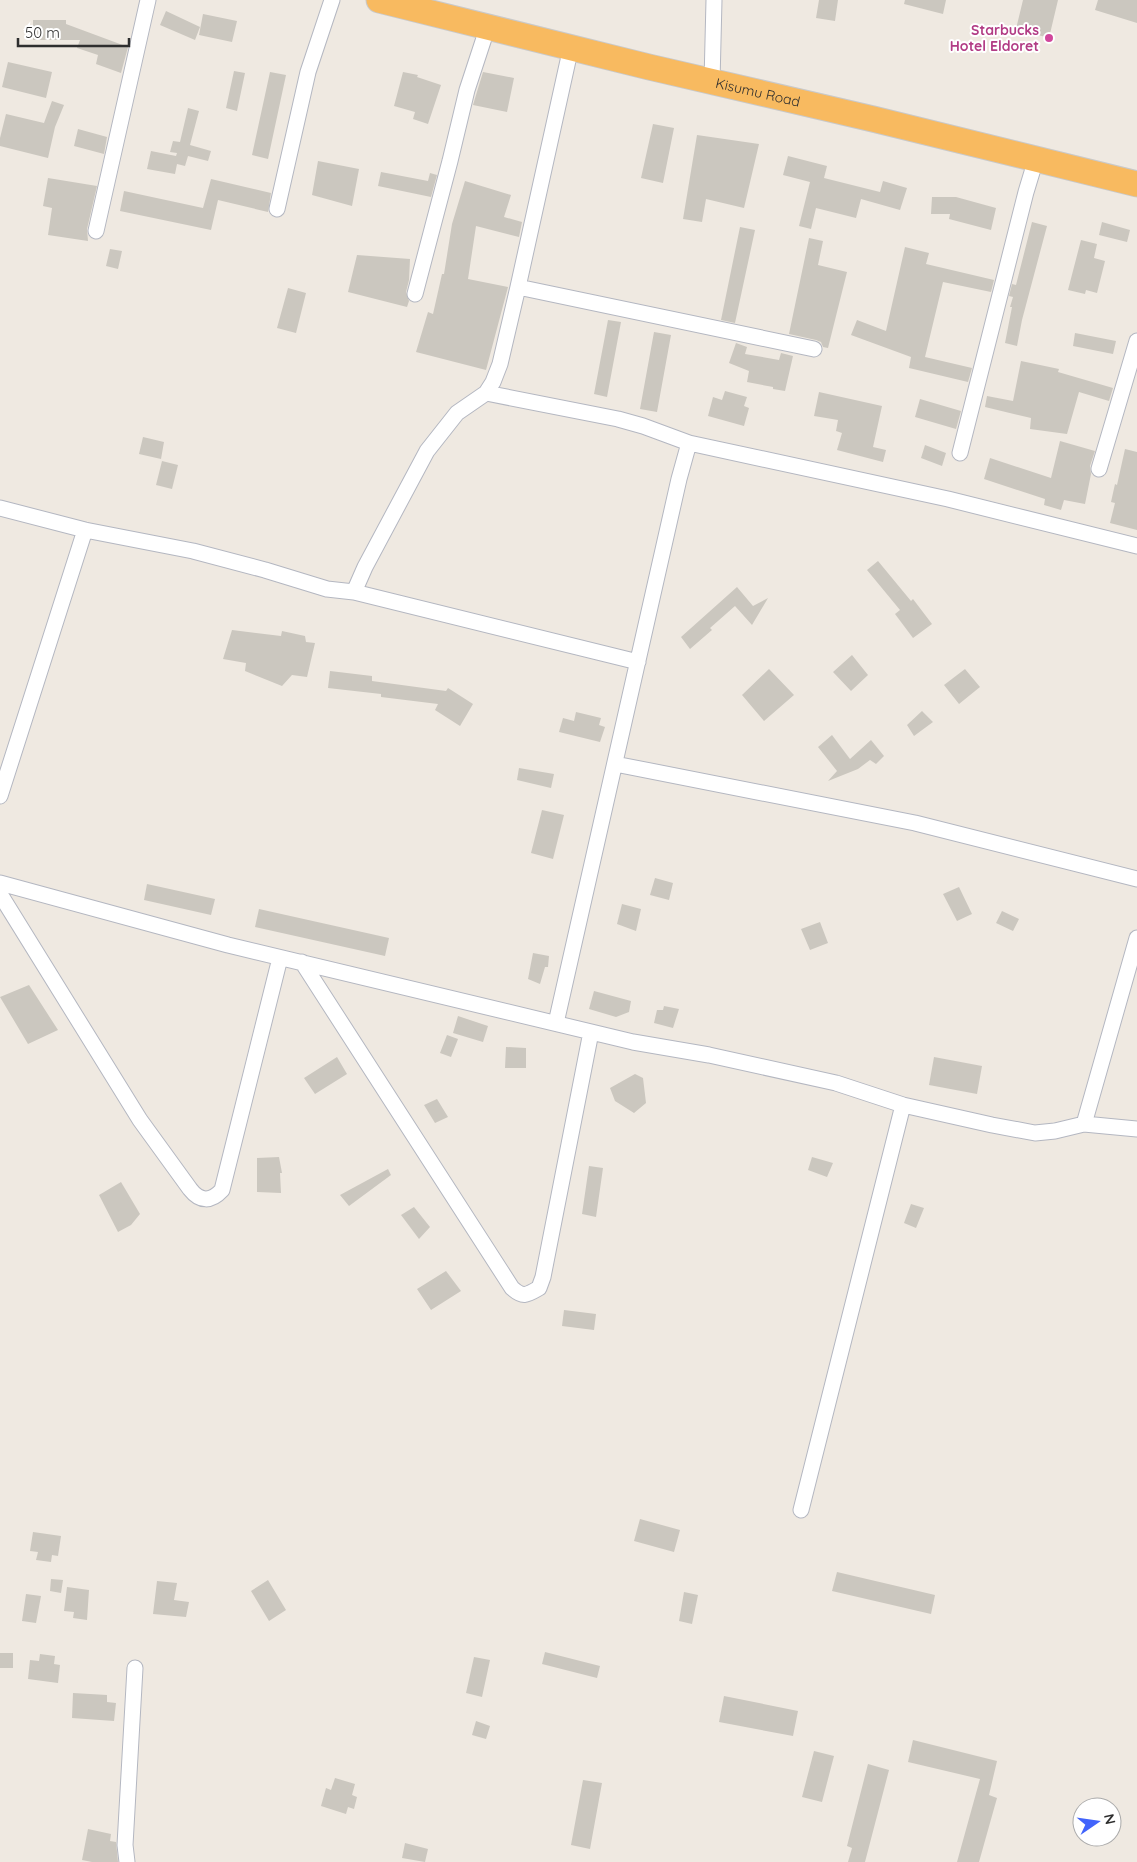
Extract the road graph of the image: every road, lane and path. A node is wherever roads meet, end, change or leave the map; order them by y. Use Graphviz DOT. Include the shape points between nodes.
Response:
graph roads {
  1 [pos="148,0"];
  2 [pos="332,0"];
  3 [pos="379,0"];
  4 [pos="714,0"];
  5 [pos="488,26"];
  6 [pos="571,47"];
  7 [pos="712,82"];
  8 [pos="1036,159"];
  9 [pos="1137,184"];
  10 [pos="277,209"];
  11 [pos="96,231"];
  12 [pos="518,287"];
  13 [pos="415,294"];
  14 [pos="1137,341"];
  15 [pos="814,349"];
  16 [pos="486,393"];
  17 [pos="689,443"];
  18 [pos="960,453"];
  19 [pos="1099,469"];
  20 [pos="0,508"];
  21 [pos="85,530"];
  22 [pos="1137,546"];
  23 [pos="354,592"];
  24 [pos="638,662"];
  25 [pos="615,764"];
  26 [pos="0,796"];
  27 [pos="1137,879"];
  28 [pos="0,883"];
  29 [pos="0,894"];
  30 [pos="1137,938"];
  31 [pos="280,958"];
  32 [pos="302,962"];
  33 [pos="556,1023"];
  34 [pos="591,1032"];
  35 [pos="903,1105"];
  36 [pos="1084,1124"];
  37 [pos="1137,1129"];
  38 [pos="801,1510"];
  39 [pos="135,1668"];
  40 [pos="127,1862"];
  1 -- 11 [label="street"];
  2 -- 10 [label="street" via="308,72"];
  3 -- 5 [label="highway, Kisumu Road"];
  4 -- 7 [label="street"];
  5 -- 6 [label="highway, Kisumu Road"];
  5 -- 13 [label="street" via="466,90"];
  6 -- 7 [label="highway, Kisumu Road"];
  6 -- 12 [label="street"];
  7 -- 8 [label="highway, Kisumu Road"];
  8 -- 9 [label="highway, Kisumu Road"];
  8 -- 18 [label="street"];
  12 -- 15 [label="street"];
  12 -- 16 [label="street" via="500,364"];
  14 -- 19 [label="street"];
  16 -- 17 [label="street" via="618,419"];
  16 -- 23 [label="street" via="457,413 428,451"];
  17 -- 22 [label="street" via="948,499"];
  17 -- 24 [label="street"];
  20 -- 21 [label="street"];
  21 -- 23 [label="street" via="194,551 327,589"];
  21 -- 26 [label="street"];
  23 -- 24 [label="street"];
  24 -- 25 [label="street"];
  25 -- 27 [label="street" via="915,822"];
  25 -- 33 [label="street"];
  28 -- 31 [label="street"];
  29 -- 31 [label="street" via="140,1120 194,1195 202,1199 216,1197 222,1190"];
  30 -- 36 [label="street"];
  31 -- 32 [label="street"];
  32 -- 33 [label="street"];
  32 -- 34 [label="street" via="512,1288 519,1294 526,1295 540,1288"];
  33 -- 34 [label="street"];
  34 -- 35 [label="street" via="836,1083"];
  35 -- 36 [label="street" via="1034,1133"];
  35 -- 38 [label="street"];
  36 -- 37 [label="street"];
  39 -- 40 [label="street" via="125,1845"];
}
